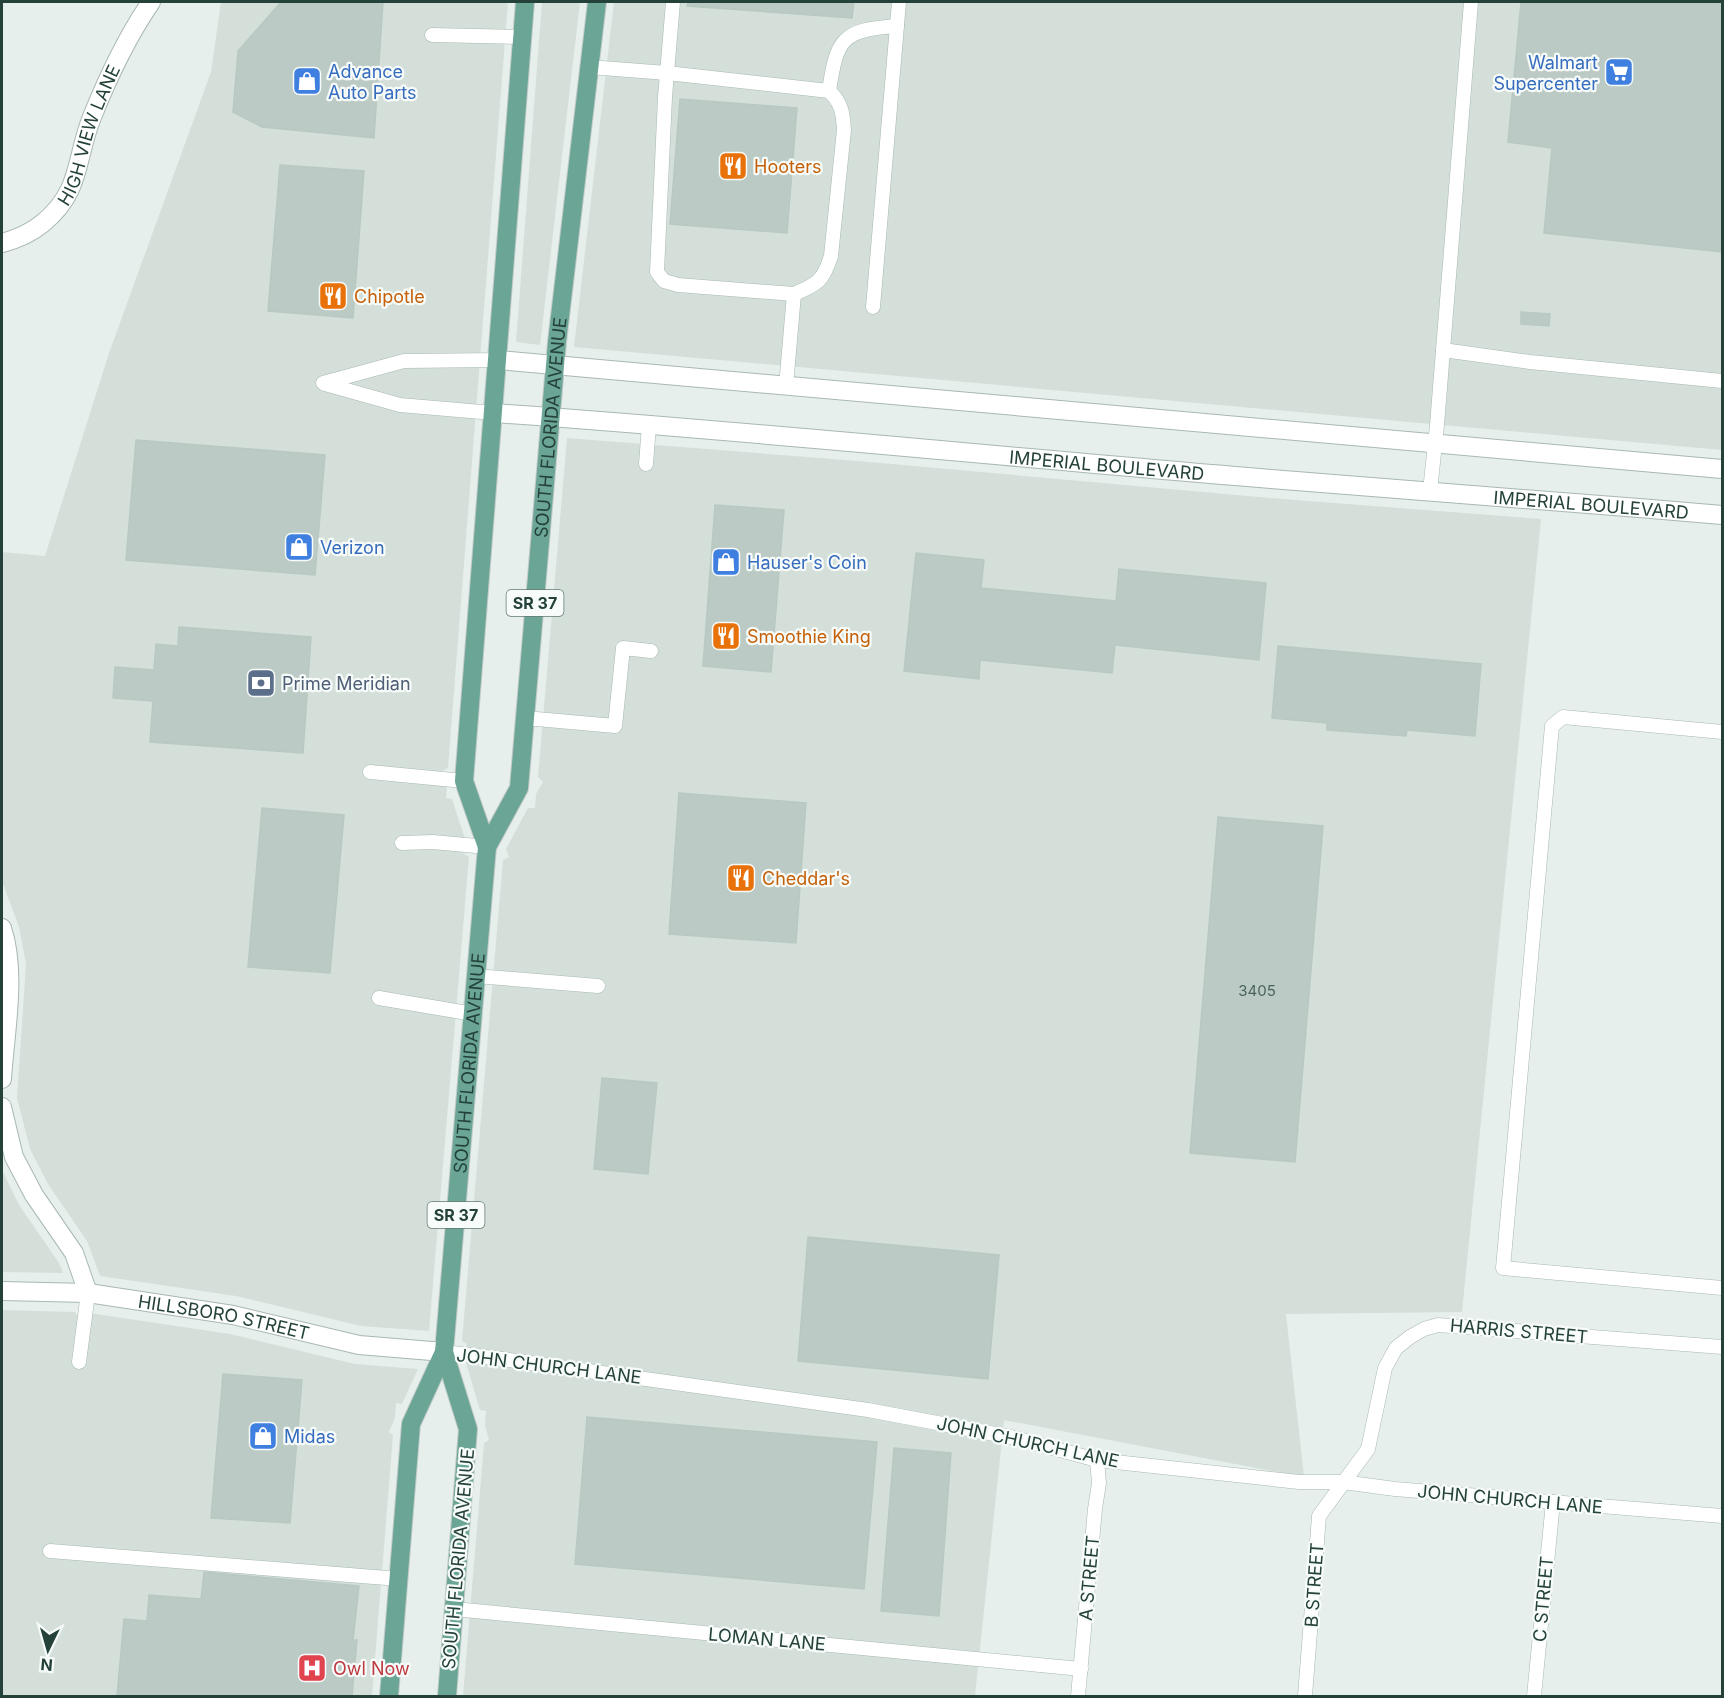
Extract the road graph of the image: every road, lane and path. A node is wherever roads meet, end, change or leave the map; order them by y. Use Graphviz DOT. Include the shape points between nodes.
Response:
graph roads {
  1 [pos="151,2"];
  2 [pos="525,2"];
  3 [pos="597,2"];
  4 [pos="673,2"];
  5 [pos="899,2"];
  6 [pos="1471,2"];
  7 [pos="897,26"];
  8 [pos="432,34"];
  9 [pos="522,37"];
  10 [pos="588,67"];
  11 [pos="667,73"];
  12 [pos="829,91"];
  13 [pos="2,243"];
  14 [pos="794,294"];
  15 [pos="873,307"];
  16 [pos="1443,350"];
  17 [pos="498,360"];
  18 [pos="556,365"];
  19 [pos="1722,381"];
  20 [pos="786,386"];
  21 [pos="493,413"];
  22 [pos="552,417"];
  23 [pos="649,425"];
  24 [pos="1435,444"];
  25 [pos="646,464"];
  26 [pos="1722,469"];
  27 [pos="1430,491"];
  28 [pos="1722,515"];
  29 [pos="651,651"];
  30 [pos="525,718"];
  31 [pos="1722,732"];
  32 [pos="370,772"];
  33 [pos="464,781"];
  34 [pos="402,843"];
  35 [pos="487,847"];
  36 [pos="2,928"];
  37 [pos="476,976"];
  38 [pos="598,986"];
  39 [pos="379,998"];
  40 [pos="472,1014"];
  41 [pos="2,1079"];
  42 [pos="2,1107"];
  43 [pos="1722,1288"];
  44 [pos="2,1291"];
  45 [pos="88,1293"];
  46 [pos="1722,1347"];
  47 [pos="444,1352"];
  48 [pos="79,1362"];
  49 [pos="1097,1460"];
  50 [pos="1343,1482"];
  51 [pos="1553,1502"];
  52 [pos="1722,1516"];
  53 [pos="50,1551"];
  54 [pos="399,1579"];
  55 [pos="454,1609"];
  56 [pos="1081,1669"];
  57 [pos="389,1696"];
  58 [pos="447,1696"];
  59 [pos="1078,1696"];
  60 [pos="1305,1696"];
  61 [pos="1534,1696"];
  1 -- 13 [label="street, HIGH VIEW LANE" via="135,24 91,119 72,186 58,211 32,232"];
  2 -- 9 [label="main road, SOUTH FLORIDA AVENUE / SR 37"];
  3 -- 10 [label="main road, SOUTH FLORIDA AVENUE / SR 37"];
  4 -- 11 [label="lane"];
  5 -- 7 [label="lane"];
  6 -- 16 [label="lane"];
  7 -- 12 [label="lane" via="853,33 840,46 834,60"];
  7 -- 15 [label="lane"];
  8 -- 9 [label="lane"];
  9 -- 17 [label="main road, SOUTH FLORIDA AVENUE / SR 37"];
  10 -- 11 [label="lane"];
  10 -- 18 [label="main road, SOUTH FLORIDA AVENUE / SR 37"];
  11 -- 12 [label="lane"];
  11 -- 14 [label="lane" via="657,272 664,281 678,285"];
  12 -- 14 [label="lane" via="843,110 844,130 831,256 825,275 812,287"];
  14 -- 20 [label="lane"];
  16 -- 19 [label="lane"];
  16 -- 24 [label="lane"];
  17 -- 18 [label="street"];
  17 -- 21 [label="main road, SOUTH FLORIDA AVENUE / SR 37"];
  17 -- 21 [label="lane" via="404,361 323,383 400,405"];
  18 -- 20 [label="street"];
  18 -- 22 [label="main road, SOUTH FLORIDA AVENUE / SR 37"];
  20 -- 24 [label="street"];
  21 -- 22 [label="street, IMPERIAL BOULEVARD"];
  21 -- 33 [label="main road, SOUTH FLORIDA AVENUE / SR 37"];
  22 -- 23 [label="street, IMPERIAL BOULEVARD"];
  22 -- 30 [label="main road, SOUTH FLORIDA AVENUE / SR 37"];
  23 -- 25 [label="lane"];
  23 -- 27 [label="street, IMPERIAL BOULEVARD"];
  24 -- 26 [label="street"];
  24 -- 27 [label="lane"];
  27 -- 28 [label="street, IMPERIAL BOULEVARD"];
  29 -- 30 [label="lane" via="623,648 615,726"];
  30 -- 35 [label="main road, SOUTH FLORIDA AVENUE / SR 37" via="519,788"];
  31 -- 43 [label="lane" via="1563,717 1552,726 1503,1268"];
  32 -- 33 [label="lane"];
  33 -- 35 [label="main road, SOUTH FLORIDA AVENUE / SR 37"];
  34 -- 35 [label="lane"];
  35 -- 37 [label="main road, SOUTH FLORIDA AVENUE / SR 37"];
  36 -- 41 [label="street" via="9,984"];
  37 -- 38 [label="lane"];
  37 -- 40 [label="main road, SOUTH FLORIDA AVENUE / SR 37"];
  39 -- 40 [label="lane"];
  40 -- 47 [label="main road, SOUTH FLORIDA AVENUE / SR 37"];
  42 -- 45 [label="street" via="14,1157 34,1195 74,1253"];
  44 -- 45 [label="street, HILLSBORO STREET"];
  45 -- 47 [label="street, HILLSBORO STREET" via="233,1315 359,1345"];
  45 -- 48 [label="lane"];
  46 -- 50 [label="lane, HARRIS STREET" via="1438,1324 1396,1348 1385,1368 1368,1449"];
  47 -- 49 [label="lane, JOHN CHURCH LANE" via="868,1410 1011,1437"];
  47 -- 54 [label="main road, SOUTH FLORIDA AVENUE / SR 37" via="411,1424"];
  47 -- 55 [label="main road, SOUTH FLORIDA AVENUE / SR 37" via="468,1429"];
  49 -- 50 [label="lane, JOHN CHURCH LANE" via="1299,1482"];
  49 -- 56 [label="lane, A STREET" via="1099,1483"];
  50 -- 51 [label="lane, JOHN CHURCH LANE" via="1395,1490"];
  50 -- 60 [label="lane, B STREET" via="1319,1516"];
  51 -- 52 [label="lane, JOHN CHURCH LANE"];
  51 -- 61 [label="lane, C STREET"];
  53 -- 54 [label="lane"];
  54 -- 57 [label="main road, SOUTH FLORIDA AVENUE / SR 37"];
  55 -- 56 [label="lane, LOMAN LANE"];
  55 -- 58 [label="main road, SOUTH FLORIDA AVENUE / SR 37"];
  56 -- 59 [label="lane, A STREET"];
}
